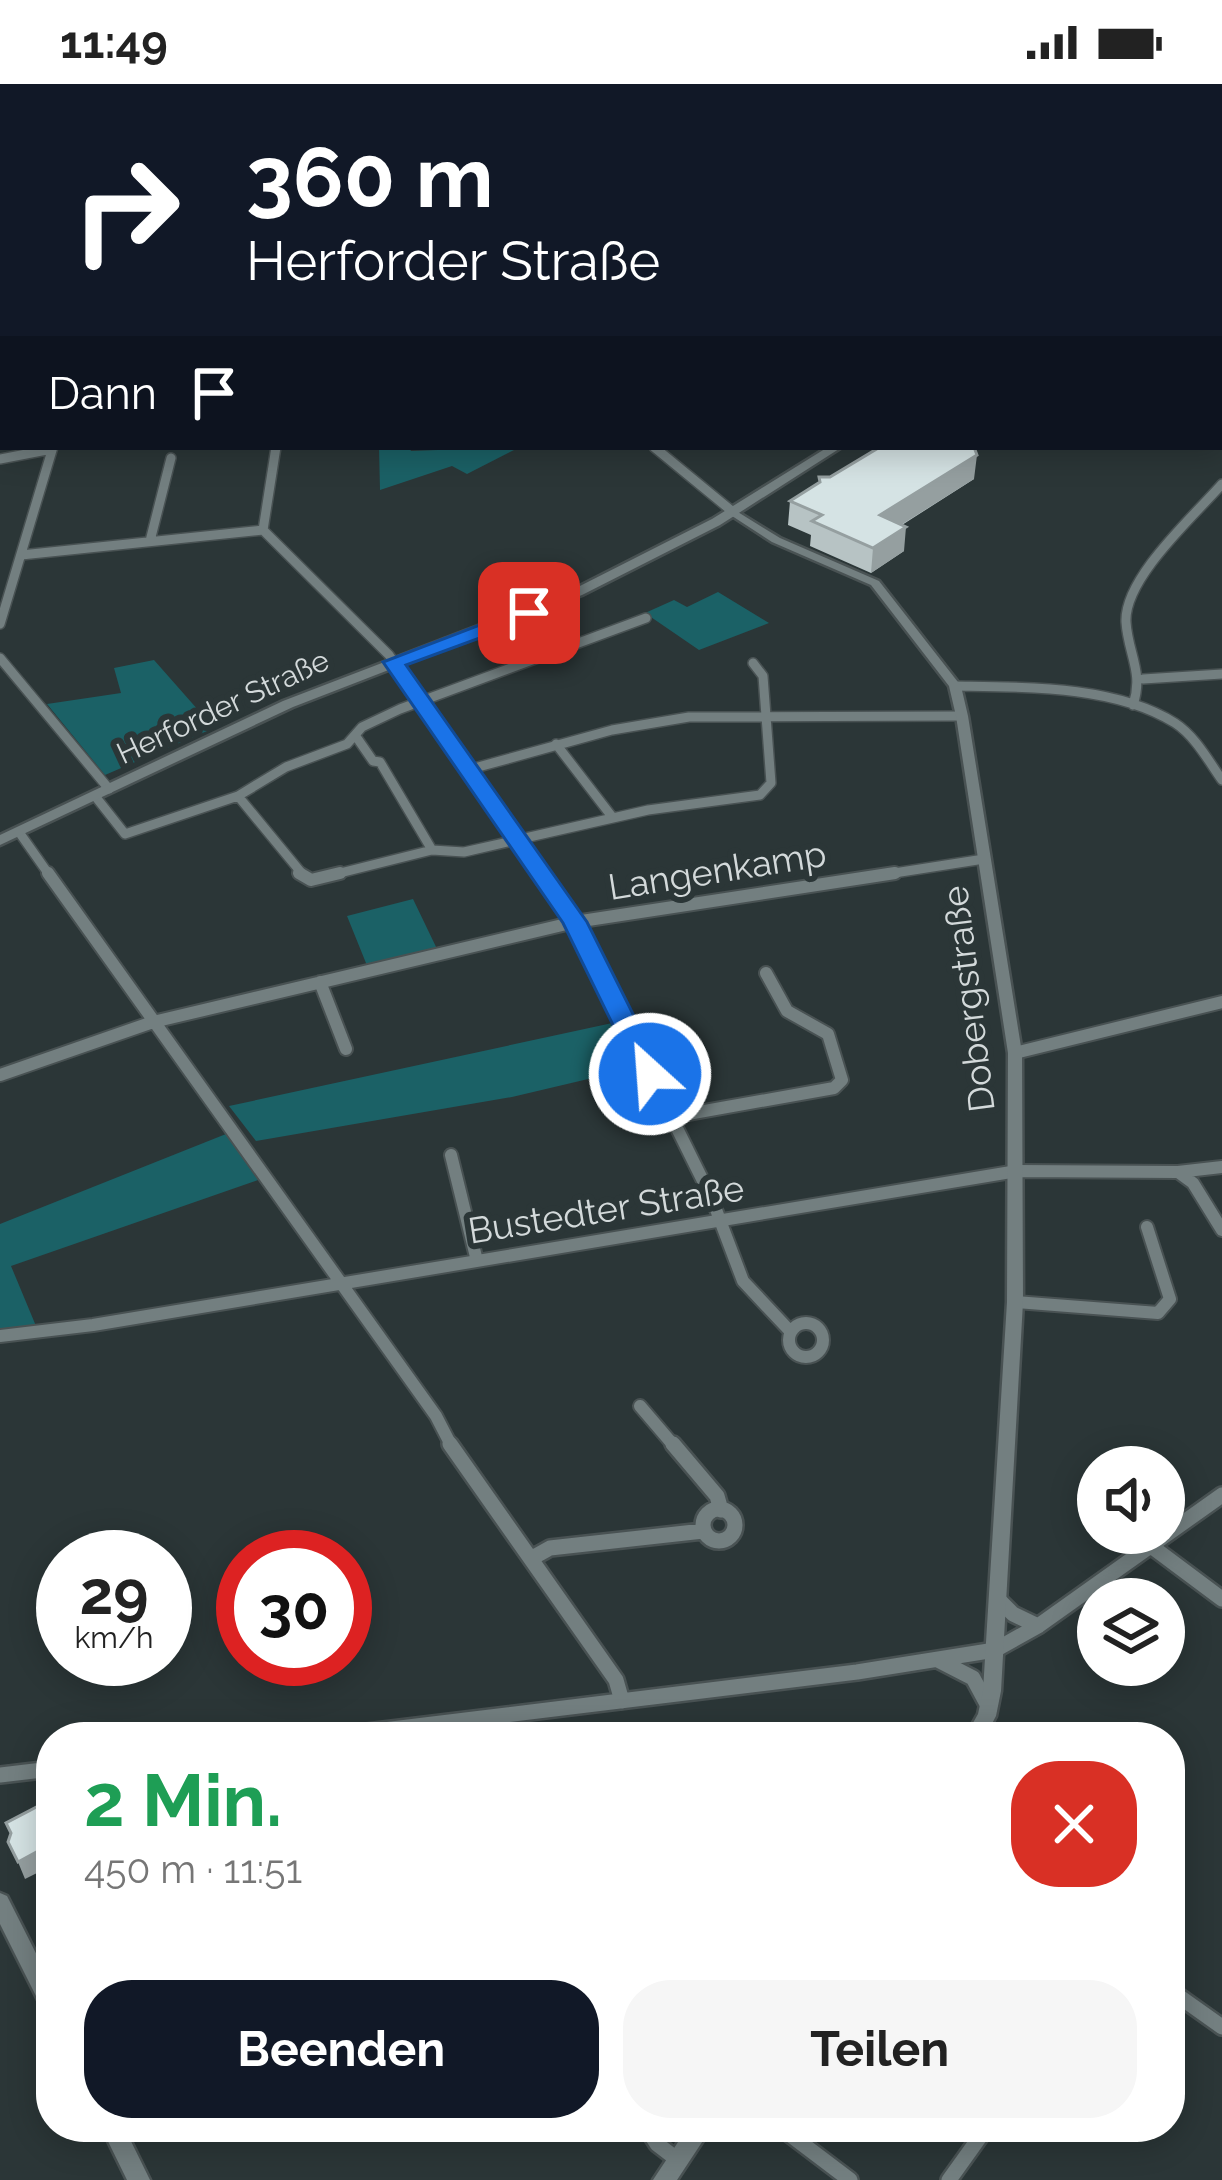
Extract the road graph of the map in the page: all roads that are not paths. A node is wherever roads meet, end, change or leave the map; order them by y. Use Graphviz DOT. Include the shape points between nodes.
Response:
graph roads {
  1 [pos="43,450"];
  2 [pos="51,450"];
  3 [pos="276,450"];
  4 [pos="658,450"];
  5 [pos="820,450"];
  6 [pos="831,450"];
  7 [pos="170,458"];
  8 [pos="0,459"];
  9 [pos="1222,484"];
  10 [pos="733,512"];
  11 [pos="263,530"];
  12 [pos="151,541"];
  13 [pos="22,555"];
  14 [pos="646,618"];
  15 [pos="0,624"];
  16 [pos="0,658"];
  17 [pos="394,662"];
  18 [pos="753,663"];
  19 [pos="1222,674"];
  20 [pos="1143,679"];
  21 [pos="956,686"];
  22 [pos="423,702"];
  23 [pos="1133,704"];
  24 [pos="767,716"];
  25 [pos="962,716"];
  26 [pos="355,735"];
  27 [pos="556,744"];
  28 [pos="471,769"];
  29 [pos="1222,780"];
  30 [pos="102,792"];
  31 [pos="238,796"];
  32 [pos="613,818"];
  33 [pos="20,832"];
  34 [pos="520,840"];
  35 [pos="0,841"];
  36 [pos="432,850"];
  37 [pos="985,859"];
  38 [pos="575,922"];
  39 [pos="766,974"];
  40 [pos="320,982"];
  41 [pos="1222,1003"];
  42 [pos="153,1022"];
  43 [pos="346,1049"];
  44 [pos="1015,1053"];
  45 [pos="0,1075"];
  46 [pos="670,1117"];
  47 [pos="451,1155"];
  48 [pos="1222,1167"];
  49 [pos="1017,1171"];
  50 [pos="1178,1172"];
  51 [pos="720,1218"];
  52 [pos="1147,1227"];
  53 [pos="1222,1230"];
  54 [pos="477,1261"];
  55 [pos="340,1282"];
  56 [pos="1015,1302"];
  57 [pos="789,1330"];
  58 [pos="0,1336"];
  59 [pos="640,1406"];
  60 [pos="1222,1495"];
  61 [pos="721,1510"];
  62 [pos="1185,1522"];
  63 [pos="704,1531"];
  64 [pos="1140,1554"];
  65 [pos="1162,1554"];
  66 [pos="532,1558"];
  67 [pos="998,1598"];
  68 [pos="1222,1600"];
  69 [pos="1038,1626"];
  70 [pos="995,1650"];
  71 [pos="937,1659"];
  72 [pos="622,1701"];
  73 [pos="988,1707"];
  74 [pos="474,1722"];
  75 [pos="982,1722"];
  76 [pos="36,1771"];
  77 [pos="0,1775"];
  78 [pos="0,1904"];
  79 [pos="36,1975"];
  80 [pos="1185,2001"];
  81 [pos="1222,2027"];
  82 [pos="120,2142"];
  83 [pos="656,2142"];
  84 [pos="691,2142"];
  85 [pos="800,2142"];
  86 [pos="976,2142"];
  87 [pos="678,2160"];
  88 [pos="139,2180"];
  89 [pos="664,2180"];
  90 [pos="850,2180"];
  91 [pos="949,2180"];
  1 -- 8 [label="street"];
  2 -- 13 [label="street"];
  3 -- 11 [label="street"];
  4 -- 10 [label="street"];
  5 -- 10 [label="main road, Herforder Straße" via="776,474"];
  6 -- 10 [label="main road, Herforder Straße"];
  7 -- 12 [label="street"];
  9 -- 20 [label="street" via="1128,603 1127,629"];
  10 -- 17 [label="main road, Herforder Straße" via="578,592"];
  10 -- 21 [label="street, Dobergstraße" via="875,583"];
  11 -- 12 [label="street"];
  11 -- 17 [label="street"];
  12 -- 13 [label="street"];
  13 -- 15 [label="street"];
  14 -- 22 [label="street"];
  16 -- 30 [label="street"];
  17 -- 22 [label="street"];
  17 -- 30 [label="main road, Herforder Straße"];
  18 -- 24 [label="street" via="763,676"];
  19 -- 20 [label="street"];
  20 -- 23 [label="street"];
  21 -- 23 [label="street"];
  21 -- 25 [label="street, Dobergstraße"];
  22 -- 26 [label="street"];
  22 -- 28 [label="street"];
  23 -- 29 [label="street" via="1186,731"];
  24 -- 25 [label="street"];
  24 -- 27 [label="street" via="656,721"];
  24 -- 32 [label="street" via="768,791"];
  25 -- 37 [label="street, Dobergstraße"];
  26 -- 31 [label="street"];
  26 -- 36 [label="street"];
  27 -- 28 [label="street"];
  27 -- 32 [label="street"];
  28 -- 34 [label="street"];
  30 -- 31 [label="street" via="125,834"];
  30 -- 33 [label="main road, Herforder Straße"];
  31 -- 36 [label="street" via="311,880"];
  32 -- 34 [label="street"];
  33 -- 35 [label="main road, Herforder Straße"];
  33 -- 42 [label="street"];
  34 -- 36 [label="street" via="464,853"];
  34 -- 38 [label="street"];
  37 -- 38 [label="street, Langenkamp"];
  37 -- 44 [label="street, Dobergstraße"];
  38 -- 40 [label="street, Langenkamp"];
  38 -- 46 [label="street"];
  39 -- 46 [label="street" via="787,1011 828,1034 842,1080 834,1088"];
  40 -- 42 [label="street, Langenkamp"];
  40 -- 43 [label="street"];
  41 -- 44 [label="street"];
  42 -- 45 [label="street, Langenkamp"];
  42 -- 55 [label="street"];
  44 -- 49 [label="street, Dobergstraße"];
  46 -- 51 [label="street"];
  47 -- 54 [label="street"];
  48 -- 50 [label="street, Bustedter Straße"];
  49 -- 50 [label="street, Bustedter Straße"];
  49 -- 51 [label="street, Bustedter Straße"];
  49 -- 56 [label="street, Dobergstraße"];
  50 -- 53 [label="street"];
  51 -- 54 [label="street, Bustedter Straße"];
  51 -- 57 [label="street" via="743,1281"];
  52 -- 56 [label="street" via="1170,1299 1158,1312"];
  54 -- 55 [label="street, Bustedter Straße"];
  55 -- 58 [label="street, Bustedter Straße"];
  55 -- 66 [label="street"];
  56 -- 67 [label="street, Dobergstraße"];
  59 -- 61 [label="street"];
  60 -- 62 [label="street"];
  61 -- 63 [label="street" via="703,1518"];
  61 -- 63 [label="street" via="735,1519 734,1533 718,1540"];
  63 -- 66 [label="street" via="550,1548"];
  64 -- 69 [label="street"];
  65 -- 68 [label="street"];
  66 -- 72 [label="street" via="616,1680"];
  67 -- 69 [label="street"];
  67 -- 70 [label="street, Dobergstraße"];
  69 -- 70 [label="street"];
  70 -- 71 [label="street"];
  70 -- 73 [label="street, Dobergstraße"];
  71 -- 72 [label="street"];
  71 -- 73 [label="street" via="973,1678"];
  72 -- 74 [label="street"];
  73 -- 75 [label="street, Dobergstraße"];
  76 -- 77 [label="street"];
  78 -- 79 [label="street"];
  80 -- 81 [label="street"];
  82 -- 88 [label="street"];
  83 -- 87 [label="street"];
  84 -- 87 [label="street"];
  85 -- 90 [label="street"];
  86 -- 91 [label="street"];
  87 -- 89 [label="street"];
}
